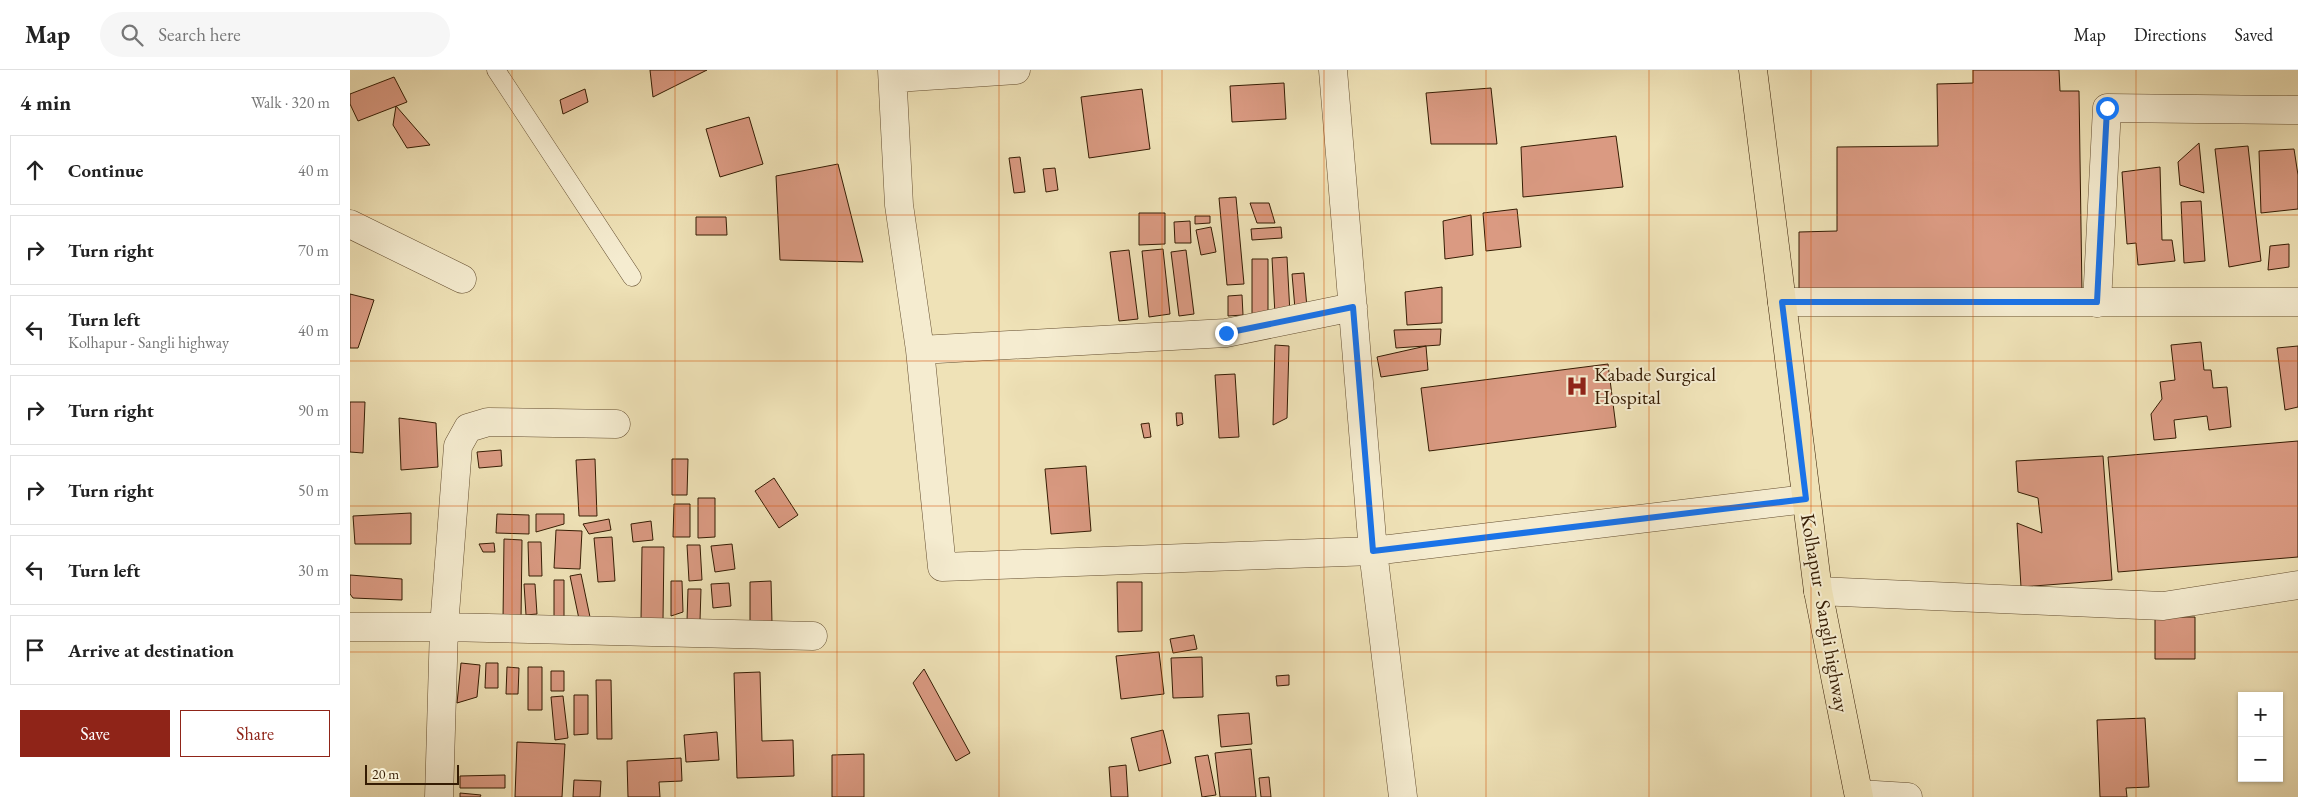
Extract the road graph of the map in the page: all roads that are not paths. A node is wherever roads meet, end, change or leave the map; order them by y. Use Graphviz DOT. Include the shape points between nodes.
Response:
graph roads {
  1 [pos="496,70"];
  2 [pos="1016,70"];
  3 [pos="1333,70"];
  4 [pos="1753,70"];
  5 [pos="893,79"];
  6 [pos="2298,110"];
  7 [pos="350,224"];
  8 [pos="632,277"];
  9 [pos="462,279"];
  10 [pos="1782,302"];
  11 [pos="2097,302"];
  12 [pos="2298,302"];
  13 [pos="1353,307"];
  14 [pos="920,350"];
  15 [pos="616,424"];
  16 [pos="1806,499"];
  17 [pos="1373,551"];
  18 [pos="2298,585"];
  19 [pos="1818,591"];
  20 [pos="350,627"];
  21 [pos="444,627"];
  22 [pos="813,636"];
  23 [pos="1859,796"];
  24 [pos="439,797"];
  25 [pos="1403,797"];
  26 [pos="1908,797"];
  1 -- 8 [label="lane"];
  2 -- 5 [label="street"];
  3 -- 13 [label="street"];
  4 -- 10 [label="main road, Kolhapur - Sangli highway"];
  5 -- 14 [label="street" via="899,205"];
  6 -- 11 [label="street" via="2107,108"];
  7 -- 9 [label="street"];
  10 -- 11 [label="street"];
  10 -- 16 [label="main road, Kolhapur - Sangli highway"];
  11 -- 12 [label="street"];
  13 -- 14 [label="street" via="1226,333"];
  13 -- 17 [label="street"];
  14 -- 17 [label="street" via="942,567"];
  15 -- 21 [label="street" via="488,422 468,428 458,446"];
  16 -- 17 [label="street"];
  16 -- 19 [label="main road, Kolhapur - Sangli highway"];
  17 -- 25 [label="street"];
  18 -- 19 [label="street" via="2163,606"];
  19 -- 23 [label="main road, Kolhapur - Sangli highway"];
  20 -- 21 [label="street"];
  21 -- 22 [label="street"];
  21 -- 24 [label="street"];
  23 -- 26 [label="street"];
}
